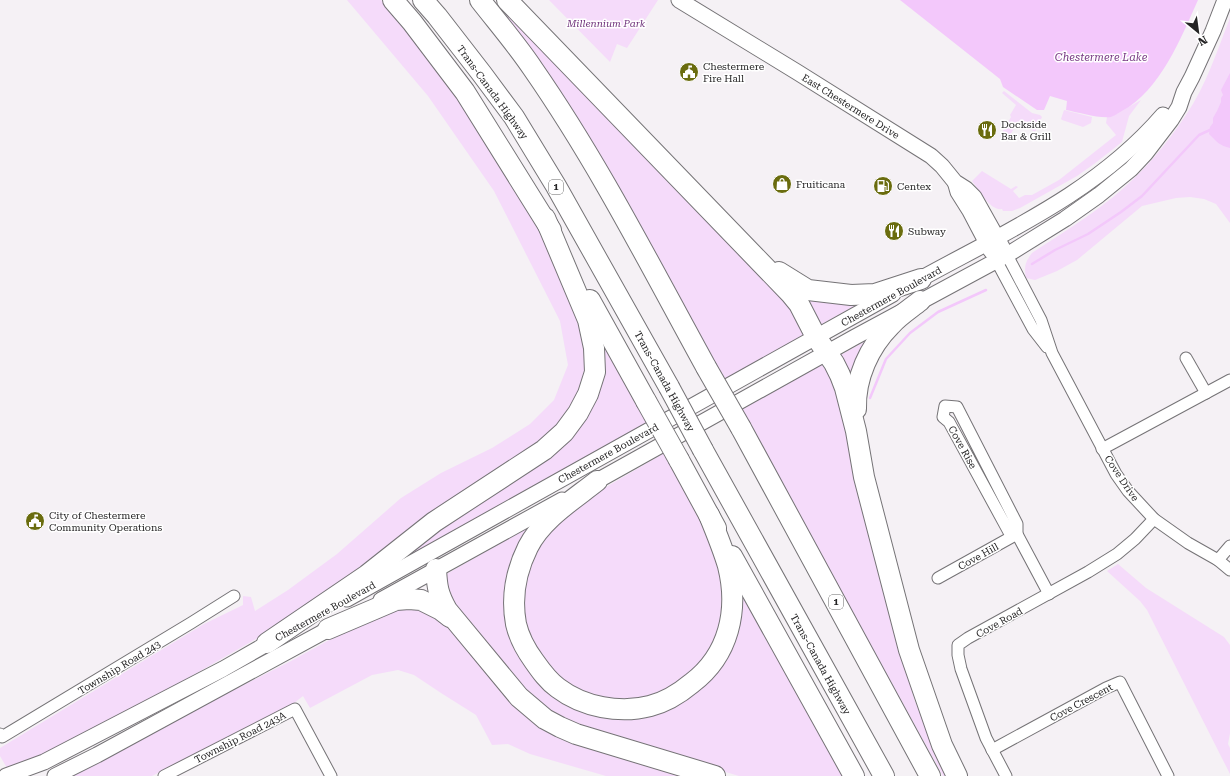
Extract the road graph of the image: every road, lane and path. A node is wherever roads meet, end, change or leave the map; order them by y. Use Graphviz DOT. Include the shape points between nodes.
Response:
graph roads {
  1 [pos="393,0"];
  2 [pos="423,0"];
  3 [pos="480,0"];
  4 [pos="507,0"];
  5 [pos="680,0"];
  6 [pos="1225,0"];
  7 [pos="1184,92"];
  8 [pos="545,218"];
  9 [pos="992,240"];
  10 [pos="752,255"];
  11 [pos="1001,257"];
  12 [pos="921,279"];
  13 [pos="920,301"];
  14 [pos="821,345"];
  15 [pos="1186,358"];
  16 [pos="1230,380"];
  17 [pos="1206,393"];
  18 [pos="856,431"];
  19 [pos="620,447"];
  20 [pos="1102,449"];
  21 [pos="597,481"];
  22 [pos="709,515"];
  23 [pos="1154,519"];
  24 [pos="1017,534"];
  25 [pos="1230,546"];
  26 [pos="1218,560"];
  27 [pos="436,569"];
  28 [pos="1230,570"];
  29 [pos="938,578"];
  30 [pos="1049,594"];
  31 [pos="234,596"];
  32 [pos="460,626"];
  33 [pos="328,630"];
  34 [pos="267,643"];
  35 [pos="1,735"];
  36 [pos="992,750"];
  37 [pos="6,776"];
  38 [pos="55,776"];
  39 [pos="164,776"];
  40 [pos="331,776"];
  41 [pos="715,776"];
  42 [pos="854,776"];
  43 [pos="884,776"];
  44 [pos="930,776"];
  45 [pos="957,776"];
  46 [pos="1006,776"];
  47 [pos="1168,776"];
  1 -- 8 [label="highway" via="465,92"];
  2 -- 43 [label="highway, Trans-Canada Highway / 1, bridge" via="514,117 556,186"];
  3 -- 44 [label="highway, 1, bridge" via="533,68 606,185"];
  4 -- 10 [label="highway"];
  5 -- 9 [label="main road, East Chestermere Drive" via="932,156 955,182 970,211"];
  6 -- 7 [label="main road, Chestermere Boulevard"];
  7 -- 9 [label="main road, Chestermere Boulevard" via="1150,131 1097,176 1054,206"];
  7 -- 11 [label="main road, Chestermere Boulevard" via="1171,120 1131,169 1078,211"];
  8 -- 22 [label="highway, bridge"];
  8 -- 34 [label="highway" via="588,320 594,348 595,372 578,413 564,432 544,450 434,522 367,575"];
  9 -- 11 [label="main road, East Chestermere Drive"];
  9 -- 12 [label="main road, Chestermere Boulevard"];
  10 -- 12 [label="highway" via="808,290 851,295 875,294"];
  10 -- 14 [label="highway" via="799,304"];
  11 -- 13 [label="main road, Chestermere Boulevard"];
  11 -- 20 [label="street, Cove Drive" via="1041,320 1052,353"];
  12 -- 14 [label="main road, Chestermere Boulevard"];
  13 -- 14 [label="main road, Chestermere Boulevard"];
  13 -- 18 [label="highway" via="891,325 866,360 857,386"];
  14 -- 18 [label="highway" via="840,374"];
  14 -- 19 [label="main road, Chestermere Boulevard"];
  14 -- 21 [label="main road, Chestermere Boulevard"];
  15 -- 17 [label="street"];
  16 -- 17 [label="street"];
  17 -- 20 [label="street"];
  18 -- 45 [label="highway" via="864,477 909,650 942,745"];
  19 -- 27 [label="main road" via="573,480 455,549"];
  19 -- 34 [label="main road, Chestermere Boulevard"];
  20 -- 23 [label="street, Cove Drive" via="1128,491"];
  21 -- 22 [label="highway" via="566,504 538,532 528,546 514,590 516,624 528,654 545,677 558,688 584,702 614,708 650,706 683,690 710,667 725,641 730,626 733,596 728,566"];
  21 -- 27 [label="main road, Chestermere Boulevard"];
  22 -- 42 [label="highway"];
  23 -- 26 [label="street, Cove Drive"];
  23 -- 30 [label="street, Cove Road" via="1135,540 1117,554"];
  24 -- 24 [label="street, Cove Rise" via="1017,524 957,407 945,406 943,417 949,422 1009,532"];
  24 -- 29 [label="street, Cove Hill"];
  24 -- 30 [label="street, Cove Rise"];
  25 -- 26 [label="street"];
  26 -- 28 [label="street, Cove Drive"];
  27 -- 32 [label="highway" via="440,596"];
  27 -- 33 [label="main road, Chestermere Boulevard"];
  30 -- 36 [label="street, Cove Road" via="958,645 961,669"];
  31 -- 35 [label="street, Township Road 243"];
  32 -- 33 [label="highway" via="432,604 409,599 396,600"];
  32 -- 41 [label="highway" via="519,697 550,722 587,738"];
  33 -- 38 [label="main road, Chestermere Boulevard"];
  34 -- 37 [label="main road, Chestermere Boulevard" via="223,669 44,762"];
  36 -- 46 [label="street, Cove Road"];
  36 -- 47 [label="street, Cove Crescent" via="1120,682"];
  39 -- 40 [label="street, Township Road 243A" via="295,709"];
}
